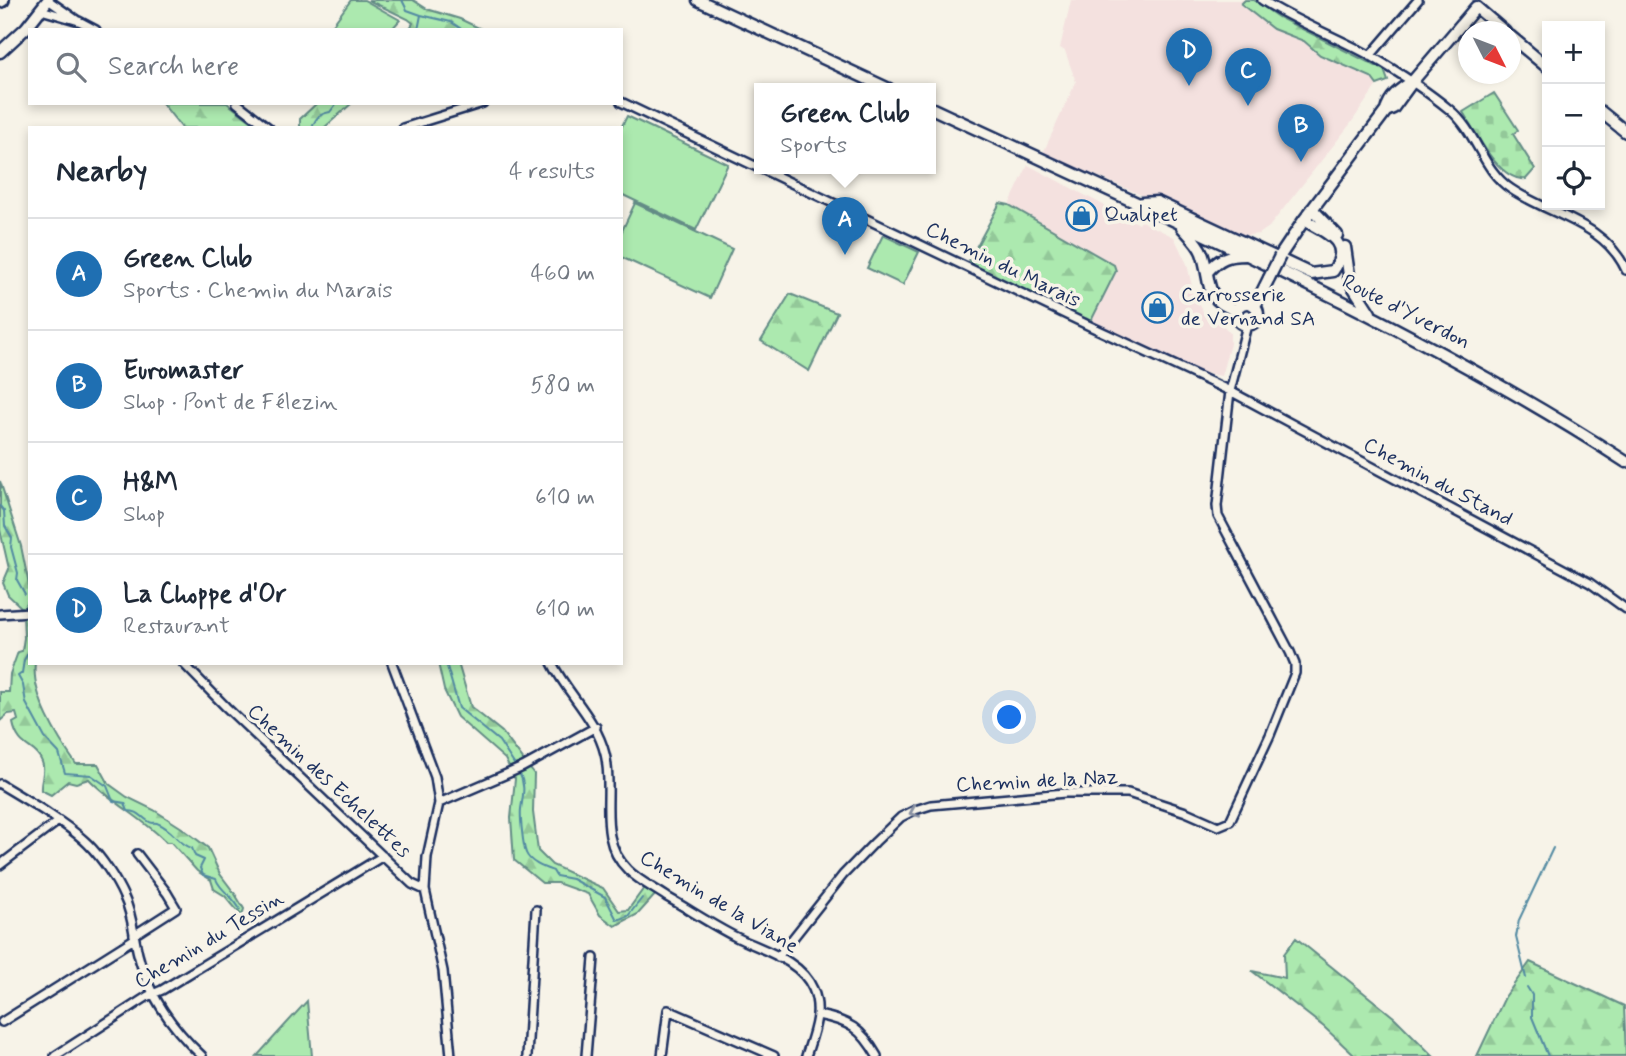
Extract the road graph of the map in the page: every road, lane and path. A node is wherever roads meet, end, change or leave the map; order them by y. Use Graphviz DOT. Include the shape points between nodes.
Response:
graph roads {
  1 [pos="48,0"];
  2 [pos="698,0"];
  3 [pos="1262,0"];
  4 [pos="1418,0"];
  5 [pos="1472,4"];
  6 [pos="41,10"];
  7 [pos="79,21"];
  8 [pos="1492,21"];
  9 [pos="92,28"];
  10 [pos="1521,45"];
  11 [pos="0,52"];
  12 [pos="1370,56"];
  13 [pos="1542,63"];
  14 [pos="1412,82"];
  15 [pos="876,83"];
  16 [pos="623,103"];
  17 [pos="240,105"];
  18 [pos="477,105"];
  19 [pos="936,110"];
  20 [pos="1605,115"];
  21 [pos="267,126"];
  22 [pos="409,126"];
  23 [pos="1626,132"];
  24 [pos="754,165"];
  25 [pos="773,174"];
  26 [pos="1139,203"];
  27 [pos="1312,209"];
  28 [pos="1304,220"];
  29 [pos="1177,221"];
  30 [pos="1250,255"];
  31 [pos="1625,264"];
  32 [pos="1208,272"];
  33 [pos="1255,306"];
  34 [pos="1236,310"];
  35 [pos="1373,316"];
  36 [pos="1247,325"];
  37 [pos="1230,391"];
  38 [pos="1626,462"];
  39 [pos="1626,609"];
  40 [pos="28,612"];
  41 [pos="0,614"];
  42 [pos="185,665"];
  43 [pos="393,665"];
  44 [pos="553,665"];
  45 [pos="596,727"];
  46 [pos="0,784"];
  47 [pos="439,803"];
  48 [pos="57,821"];
  49 [pos="137,854"];
  50 [pos="383,856"];
  51 [pos="0,865"];
  52 [pos="425,890"];
  53 [pos="536,910"];
  54 [pos="134,937"];
  55 [pos="778,957"];
  56 [pos="594,958"];
  57 [pos="154,994"];
  58 [pos="818,1015"];
  59 [pos="2,1022"];
  60 [pos="55,1056"];
  61 [pos="202,1056"];
  62 [pos="451,1056"];
  63 [pos="527,1056"];
  64 [pos="586,1056"];
  65 [pos="662,1056"];
  66 [pos="774,1056"];
  67 [pos="806,1056"];
  68 [pos="877,1056"];
  1 -- 6 [label="main road"];
  1 -- 7 [label="street"];
  2 -- 15 [label="main road"];
  3 -- 12 [label="street"];
  4 -- 12 [label="street"];
  5 -- 8 [label="main road"];
  5 -- 14 [label="main road"];
  6 -- 7 [label="street"];
  6 -- 11 [label="main road"];
  7 -- 9 [label="street"];
  10 -- 13 [label="main road"];
  12 -- 14 [label="street"];
  14 -- 27 [label="main road" via="1398,90"];
  14 -- 31 [label="street" via="1457,116 1498,179 1601,236"];
  16 -- 24 [label="street, Chemin du Marais"];
  17 -- 21 [label="street"];
  18 -- 22 [label="street"];
  19 -- 26 [label="main road, Route d'Yverdon"];
  20 -- 23 [label="main road"];
  25 -- 37 [label="street, Chemin du Marais"];
  26 -- 28 [label="main road" via="1157,202 1311,274 1333,271 1341,253 1338,243"];
  26 -- 29 [label="main road, Route d'Yverdon"];
  27 -- 28 [label="main road"];
  27 -- 35 [label="main road" via="1346,248 1350,282"];
  28 -- 33 [label="main road, bridge"];
  29 -- 30 [label="main road, Route d'Yverdon"];
  29 -- 32 [label="main road" via="1201,250"];
  30 -- 32 [label="main road" via="1219,259"];
  30 -- 35 [label="main road, Route d'Yverdon"];
  32 -- 34 [label="main road" via="1214,298"];
  33 -- 34 [label="main road" via="1245,303"];
  33 -- 36 [label="main road" via="1256,320"];
  34 -- 36 [label="main road" via="1238,321"];
  35 -- 38 [label="main road, Route d'Yverdon" via="1558,418"];
  36 -- 37 [label="street"];
  37 -- 39 [label="street, Chemin du Stand" via="1590,583"];
  37 -- 55 [label="street, Chemin de la Naz, one-way" via="1218,516 1295,664 1292,685 1236,811 1225,825 1128,793 1065,793 931,805 901,817 844,875"];
  40 -- 41 [label="street"];
  42 -- 50 [label="street, Chemin des Echelettes"];
  43 -- 47 [label="street" via="435,777"];
  44 -- 45 [label="street, Chemin de la Viane"];
  45 -- 47 [label="street" via="523,768"];
  45 -- 55 [label="street, Chemin de la Viane" via="608,769 608,827 620,861 654,888"];
  46 -- 48 [label="street"];
  47 -- 52 [label="street"];
  48 -- 51 [label="street"];
  48 -- 54 [label="street" via="90,845 109,872 127,904"];
  49 -- 54 [label="street" via="176,908"];
  50 -- 52 [label="street, Chemin des Echelettes" via="412,884"];
  50 -- 57 [label="street, Chemin du Tessin"];
  52 -- 62 [label="street" via="443,971"];
  53 -- 63 [label="street"];
  54 -- 57 [label="street"];
  54 -- 59 [label="street"];
  55 -- 58 [label="street, Chemin de la Viane" via="806,977 815,993"];
  56 -- 64 [label="street"];
  57 -- 60 [label="street, Chemin du Tessin"];
  57 -- 61 [label="street" via="185,1041"];
  58 -- 67 [label="street"];
  58 -- 68 [label="street" via="855,1027"];
  65 -- 66 [label="street" via="668,1010"];
}
